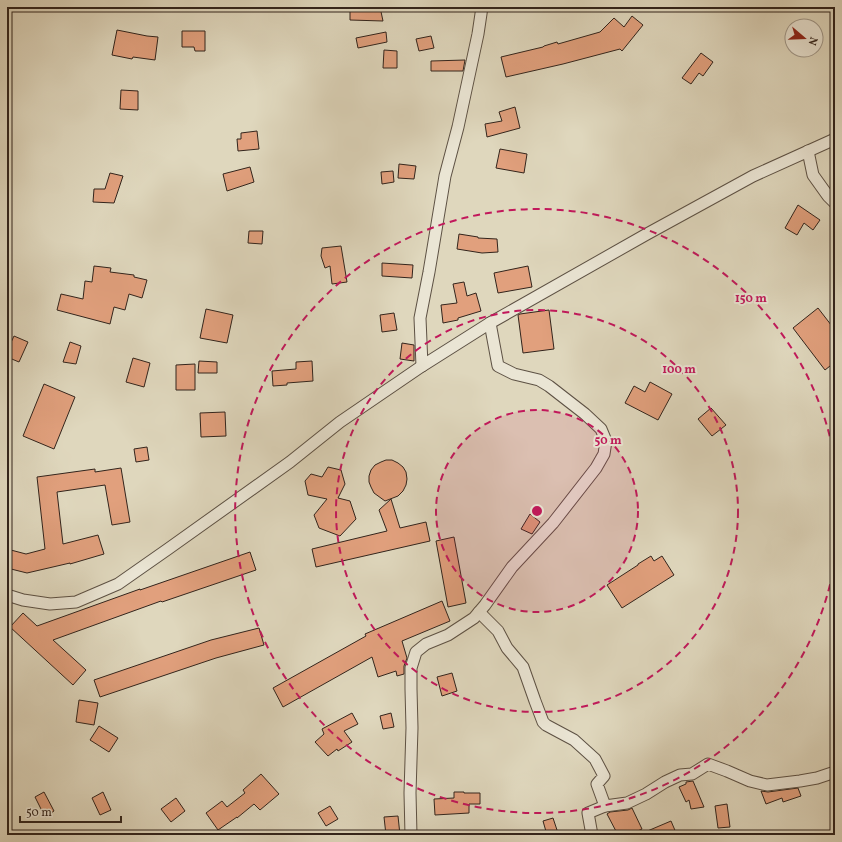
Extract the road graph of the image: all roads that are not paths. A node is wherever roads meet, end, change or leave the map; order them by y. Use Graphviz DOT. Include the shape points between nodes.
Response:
graph roads {
  1 [pos="482,7"];
  2 [pos="835,139"];
  3 [pos="808,151"];
  4 [pos="835,203"];
  5 [pos="490,323"];
  6 [pos="422,366"];
  7 [pos="7,595"];
  8 [pos="479,612"];
  9 [pos="835,772"];
  10 [pos="605,806"];
  11 [pos="411,835"];
  12 [pos="592,835"];
  1 -- 6 [label="street" via="458,127 445,176 420,318"];
  2 -- 3 [label="street"];
  3 -- 4 [label="street" via="814,175"];
  3 -- 5 [label="street" via="753,176"];
  5 -- 6 [label="street"];
  5 -- 8 [label="street" via="498,366 549,386 601,429 606,441 604,454 596,468 553,523 512,567"];
  6 -- 7 [label="street" via="340,422 290,462 118,584 76,602 50,604"];
  8 -- 10 [label="street" via="498,632 523,667 543,722 574,740 595,759 604,776 597,784"];
  8 -- 11 [label="street" via="448,636 426,644 416,652 411,668"];
  9 -- 10 [label="street" via="817,778 767,785 708,764 692,774 680,775 665,782 627,803"];
  10 -- 12 [label="street" via="588,812"];
}
